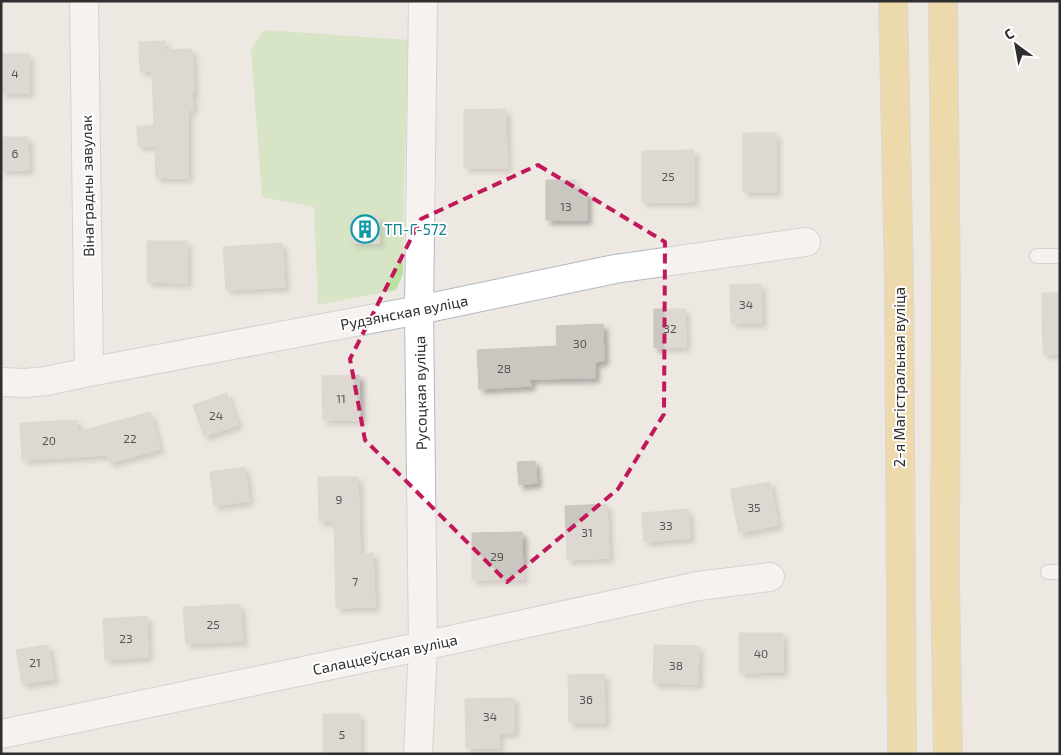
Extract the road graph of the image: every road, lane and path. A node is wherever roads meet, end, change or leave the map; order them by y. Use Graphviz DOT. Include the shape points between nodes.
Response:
graph roads {
  1 [pos="84,1"];
  2 [pos="424,1"];
  3 [pos="893,1"];
  4 [pos="943,1"];
  5 [pos="806,242"];
  6 [pos="1037,256"];
  7 [pos="1060,256"];
  8 [pos="419,310"];
  9 [pos="89,372"];
  10 [pos="1,382"];
  11 [pos="770,577"];
  12 [pos="423,646"];
  13 [pos="1,734"];
  14 [pos="418,754"];
  15 [pos="902,754"];
  16 [pos="948,754"];
  1 -- 9 [label="street, Вінаградны завулак"];
  2 -- 8 [label="street, Русоцкая вуліца"];
  3 -- 15 [label="main road, 2-я Магістральная вуліца" via="899,278"];
  4 -- 16 [label="main road"];
  5 -- 8 [label="street, Рудзянская вуліца" via="615,270"];
  6 -- 7 [label="lane"];
  8 -- 9 [label="street, Рудзянская вуліца"];
  8 -- 12 [label="street, Русоцкая вуліца"];
  9 -- 10 [label="street, Рудзянская вуліца" via="46,381"];
  11 -- 12 [label="street, Салаццеўская вуліца" via="698,586"];
  12 -- 13 [label="street, Салаццеўская вуліца"];
  12 -- 14 [label="street, Русоцкая вуліца"];
}
